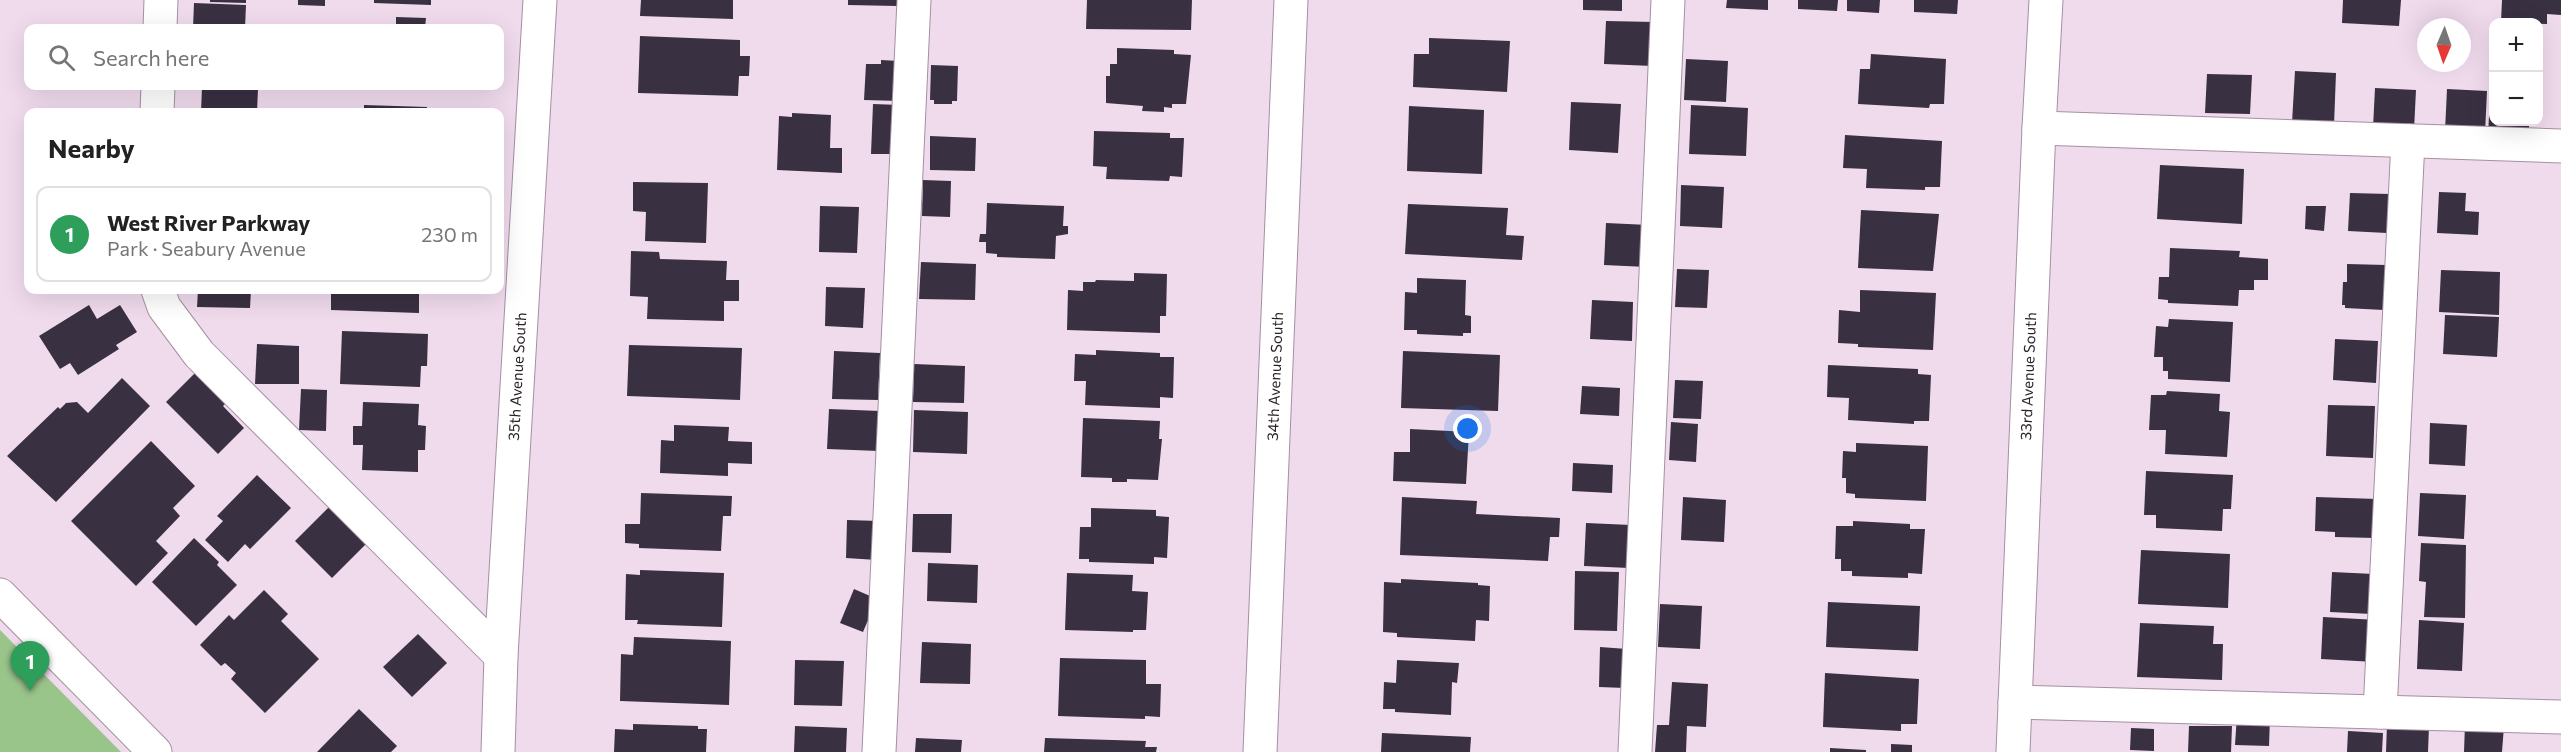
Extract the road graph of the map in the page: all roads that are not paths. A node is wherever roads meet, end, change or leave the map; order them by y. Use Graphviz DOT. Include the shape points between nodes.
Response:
graph roads {
  1 [pos="161,0"];
  2 [pos="540,0"];
  3 [pos="914,0"];
  4 [pos="1291,0"];
  5 [pos="1668,0"];
  6 [pos="2046,0"];
  7 [pos="160,24"];
  8 [pos="158,90"];
  9 [pos="157,108"];
  10 [pos="2039,128"];
  11 [pos="2408,141"];
  12 [pos="2561,146"];
  13 [pos="159,294"];
  14 [pos="0,595"];
  15 [pos="501,656"];
  16 [pos="2015,702"];
  17 [pos="2380,712"];
  18 [pos="2561,717"];
  19 [pos="155,752"];
  20 [pos="498,752"];
  21 [pos="879,752"];
  22 [pos="1260,752"];
  23 [pos="1635,752"];
  24 [pos="2013,752"];
  1 -- 7 [label="street"];
  2 -- 15 [label="street, 35th Avenue South"];
  3 -- 21 [label="street"];
  4 -- 22 [label="street, 34th Avenue South"];
  5 -- 23 [label="street"];
  6 -- 10 [label="street, 33rd Avenue South"];
  8 -- 9 [label="street"];
  10 -- 11 [label="street"];
  10 -- 16 [label="street, 33rd Avenue South"];
  11 -- 12 [label="street"];
  11 -- 17 [label="street"];
  13 -- 15 [label="street" via="164,307 199,354"];
  14 -- 19 [label="street"];
  15 -- 20 [label="street, 35th Avenue South"];
  16 -- 17 [label="street"];
  16 -- 24 [label="street, 33rd Avenue South"];
  17 -- 18 [label="street"];
}
